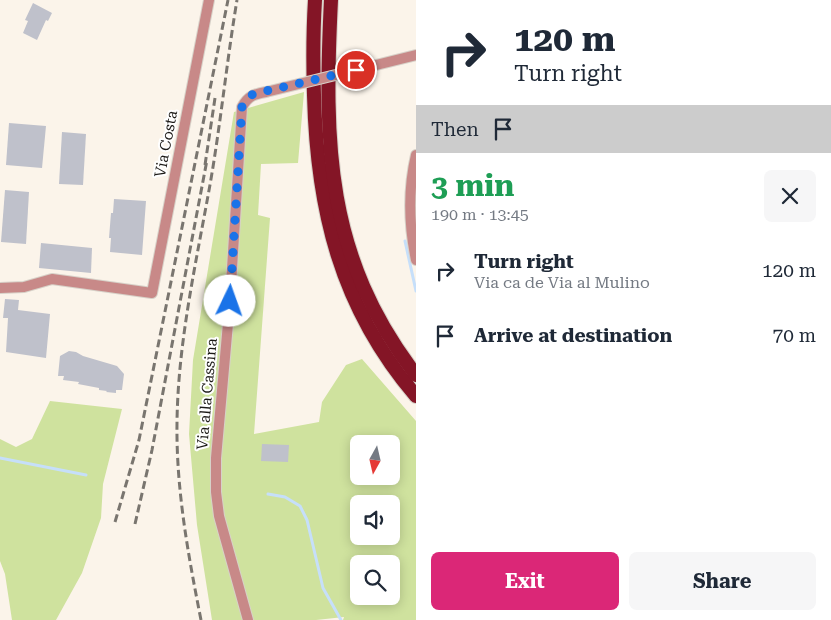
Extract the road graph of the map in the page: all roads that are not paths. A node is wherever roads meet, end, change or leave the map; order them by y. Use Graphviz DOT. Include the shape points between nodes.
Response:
graph roads {
  1 [pos="209,0"];
  2 [pos="315,0"];
  3 [pos="331,0"];
  4 [pos="416,55"];
  5 [pos="416,155"];
  6 [pos="416,260"];
  7 [pos="0,288"];
  8 [pos="416,375"];
  9 [pos="416,396"];
  10 [pos="248,620"];
  1 -- 7 [label="street, Via Costa" via="152,293 52,279"];
  2 -- 9 [label="highway" via="314,115 326,215 338,259 356,304 379,347"];
  3 -- 8 [label="highway" via="329,131 339,216 365,292 389,338"];
  4 -- 10 [label="street, Via alla Cassina, bridge" via="253,94 242,107 216,492 219,516"];
  5 -- 6 [label="street" via="411,192"];
}
